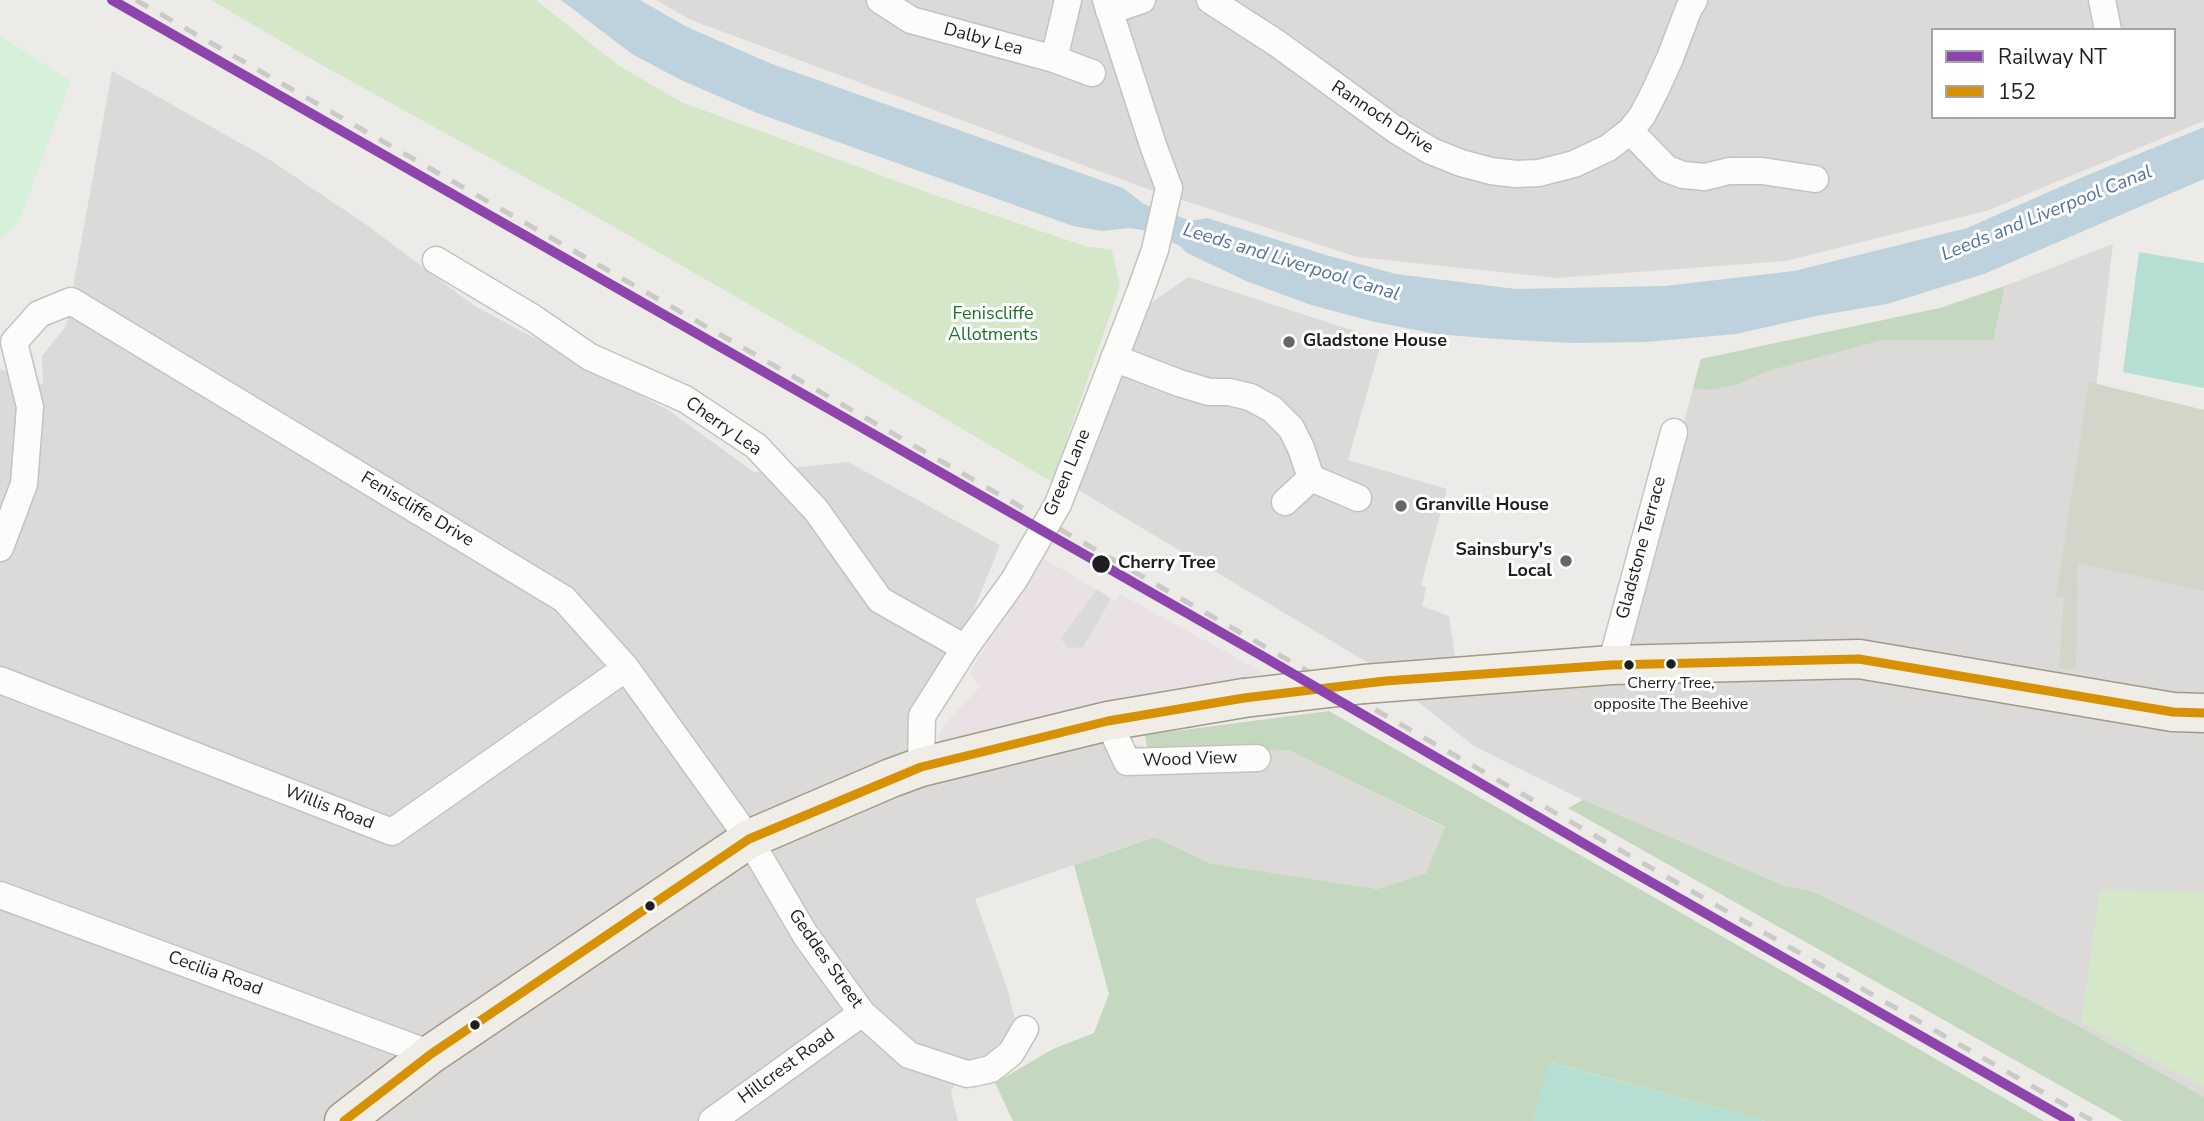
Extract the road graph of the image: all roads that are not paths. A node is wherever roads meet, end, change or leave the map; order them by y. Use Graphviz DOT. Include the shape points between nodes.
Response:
graph roads {
  1 [pos="880,0"];
  2 [pos="1068,0"];
  3 [pos="1142,0"];
  4 [pos="1210,0"];
  5 [pos="2102,0"];
  6 [pos="1686,3"];
  7 [pos="1107,6"];
  8 [pos="1248,10"];
  9 [pos="2108,28"];
  10 [pos="1054,59"];
  11 [pos="1092,73"];
  12 [pos="1630,131"];
  13 [pos="1815,179"];
  14 [pos="436,260"];
  15 [pos="1114,358"];
  16 [pos="1674,432"];
  17 [pos="1311,478"];
  18 [pos="1358,498"];
  19 [pos="1285,502"];
  20 [pos="0,548"];
  21 [pos="965,648"];
  22 [pos="1611,664"];
  23 [pos="626,668"];
  24 [pos="0,680"];
  25 [pos="2204,713"];
  26 [pos="1108,721"];
  27 [pos="1257,758"];
  28 [pos="921,767"];
  29 [pos="749,839"];
  30 [pos="0,895"];
  31 [pos="862,1013"];
  32 [pos="1024,1029"];
  33 [pos="430,1054"];
  34 [pos="344,1121"];
  35 [pos="712,1121"];
  1 -- 10 [label="street, Dalby Lea" via="911,20"];
  2 -- 10 [label="street"];
  3 -- 7 [label="street"];
  4 -- 8 [label="street, Rannoch Drive"];
  5 -- 9 [label="street"];
  6 -- 12 [label="street, Rannoch Drive" via="1665,69"];
  7 -- 15 [label="street, Green Lane" via="1169,188 1155,250"];
  8 -- 12 [label="street, Rannoch Drive" via="1396,130 1461,163 1491,171 1539,173 1585,159"];
  10 -- 11 [label="street, Dalby Lea"];
  12 -- 13 [label="street" via="1667,169 1683,175 1762,171"];
  14 -- 21 [label="street, Cherry Lea" via="590,357 685,399 756,446 816,510 880,600"];
  15 -- 17 [label="street" via="1179,383 1250,397 1272,408 1291,428"];
  15 -- 21 [label="street, Green Lane, bridge" via="1058,503 1014,580"];
  16 -- 22 [label="street, Gladstone Terrace"];
  17 -- 18 [label="street"];
  17 -- 19 [label="street"];
  20 -- 23 [label="street, Feniscliffe Drive" via="24,484 30,407 14,342 39,314 71,301 564,598"];
  21 -- 28 [label="street, Green Lane" via="922,716"];
  22 -- 25 [label="main road" via="1859,659 2173,712"];
  22 -- 26 [label="main road, bridge" via="1364,684"];
  23 -- 24 [label="street, Willis Road" via="392,832"];
  23 -- 29 [label="street, Feniscliffe Drive"];
  26 -- 27 [label="street, Wood View" via="1127,762"];
  26 -- 28 [label="main road"];
  28 -- 29 [label="main road"];
  29 -- 31 [label="street, Geddes Street" via="806,936"];
  29 -- 33 [label="main road"];
  30 -- 33 [label="street, Cecilia Road"];
  31 -- 32 [label="street, Geddes Street" via="909,1055 967,1074 991,1069 1011,1054"];
  31 -- 35 [label="street, Hillcrest Road"];
  33 -- 34 [label="main road"];
}
